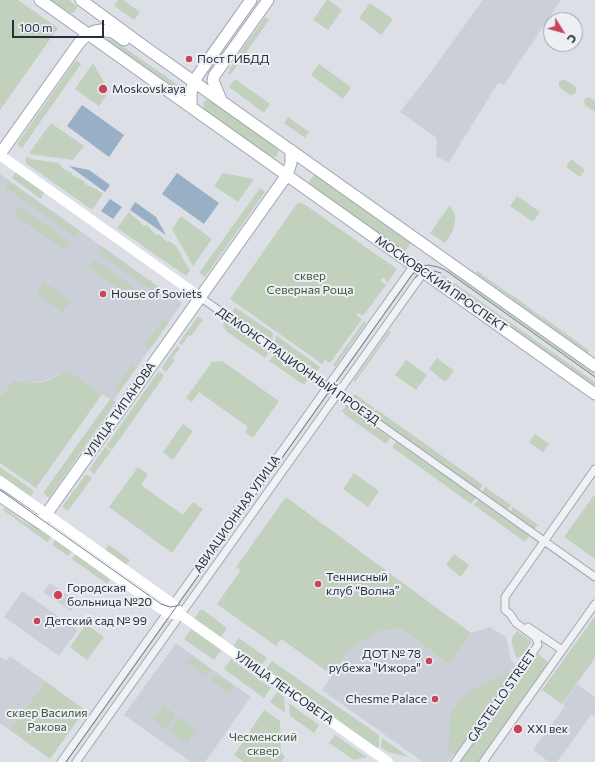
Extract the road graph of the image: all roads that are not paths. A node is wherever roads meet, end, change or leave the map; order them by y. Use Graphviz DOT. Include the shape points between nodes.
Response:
graph roads {
  1 [pos="40,0"];
  2 [pos="81,0"];
  3 [pos="251,0"];
  4 [pos="268,0"];
  5 [pos="88,34"];
  6 [pos="142,45"];
  7 [pos="194,81"];
  8 [pos="222,101"];
  9 [pos="191,107"];
  10 [pos="291,150"];
  11 [pos="0,155"];
  12 [pos="287,175"];
  13 [pos="414,265"];
  14 [pos="424,272"];
  15 [pos="200,297"];
  16 [pos="595,366"];
  17 [pos="327,387"];
  18 [pos="337,394"];
  19 [pos="595,394"];
  20 [pos="595,469"];
  21 [pos="0,481"];
  22 [pos="0,496"];
  23 [pos="46,514"];
  24 [pos="40,523"];
  25 [pos="544,542"];
  26 [pos="595,577"];
  27 [pos="173,604"];
  28 [pos="595,604"];
  29 [pos="166,613"];
  30 [pos="510,614"];
  31 [pos="181,615"];
  32 [pos="562,650"];
  33 [pos="61,762"];
  34 [pos="76,762"];
  35 [pos="388,762"];
  36 [pos="455,762"];
  37 [pos="483,762"];
  1 -- 5 [label="main road, МОСКОВСКИЙ ПРОСПЕКТ"];
  2 -- 6 [label="main road, МОСКОВСКИЙ ПРОСПЕКТ"];
  3 -- 7 [label="main road"];
  4 -- 8 [label="main road" via="214,76 213,81"];
  5 -- 6 [label="main road, МОСКОВСКИЙ ПРОСПЕКТ" via="108,30 126,41"];
  5 -- 9 [label="main road, МОСКОВСКИЙ ПРОСПЕКТ"];
  5 -- 11 [label="main road" via="78,43"];
  6 -- 7 [label="main road, МОСКОВСКИЙ ПРОСПЕКТ"];
  7 -- 8 [label="main road, МОСКОВСКИЙ ПРОСПЕКТ"];
  7 -- 9 [label="main road"];
  8 -- 10 [label="main road, МОСКОВСКИЙ ПРОСПЕКТ"];
  9 -- 12 [label="main road, МОСКОВСКИЙ ПРОСПЕКТ"];
  10 -- 12 [label="main road" via="291,163"];
  10 -- 16 [label="main road, МОСКОВСКИЙ ПРОСПЕКТ"];
  11 -- 15 [label="street, ДЕМОНСТРАЦИОННЫЙ ПРОЕЗД"];
  12 -- 13 [label="main road, МОСКОВСКИЙ ПРОСПЕКТ"];
  12 -- 15 [label="main road, УЛИЦА ТИПАНОВА"];
  13 -- 14 [label="main road, МОСКОВСКИЙ ПРОСПЕКТ"];
  13 -- 17 [label="street, АВИАЦИОННАЯ УЛИЦА"];
  14 -- 18 [label="street, АВИАЦИОННАЯ УЛИЦА"];
  14 -- 19 [label="main road, МОСКОВСКИЙ ПРОСПЕКТ"];
  15 -- 17 [label="street, ДЕМОНСТРАЦИОННЫЙ ПРОЕЗД"];
  15 -- 23 [label="main road, УЛИЦА ТИПАНОВА"];
  17 -- 18 [label="street, ДЕМОНСТРАЦИОННЫЙ ПРОЕЗД"];
  17 -- 27 [label="street, АВИАЦИОННАЯ УЛИЦА"];
  18 -- 25 [label="street, ДЕМОНСТРАЦИОННЫЙ ПРОЕЗД"];
  18 -- 31 [label="street, АВИАЦИОННАЯ УЛИЦА"];
  20 -- 25 [label="street, GASTELLO STREET"];
  21 -- 23 [label="street, УЛИЦА ЛЕНСОВЕТА"];
  22 -- 24 [label="main road, УЛИЦА ЛЕНСОВЕТА"];
  23 -- 24 [label="main road, УЛИЦА ТИПАНОВА"];
  23 -- 27 [label="street, УЛИЦА ЛЕНСОВЕТА"];
  24 -- 29 [label="street, УЛИЦА ЛЕНСОВЕТА"];
  25 -- 26 [label="street, ДЕМОНСТРАЦИОННЫЙ ПРОЕЗД"];
  25 -- 30 [label="street, GASTELLO STREET" via="505,597 506,610"];
  27 -- 29 [label="street, АВИАЦИОННАЯ УЛИЦА"];
  27 -- 31 [label="street, УЛИЦА ЛЕНСОВЕТА"];
  28 -- 32 [label="street, GASTELLO STREET"];
  29 -- 31 [label="street, УЛИЦА ЛЕНСОВЕТА"];
  29 -- 33 [label="street, АВИАЦИОННАЯ УЛИЦА"];
  30 -- 32 [label="street, GASTELLO STREET"];
  30 -- 36 [label="street, GASTELLO STREET" via="516,623 537,640 538,645"];
  31 -- 34 [label="street, АВИАЦИОННАЯ УЛИЦА"];
  31 -- 35 [label="street, УЛИЦА ЛЕНСОВЕТА"];
  32 -- 37 [label="street, GASTELLO STREET"];
}
